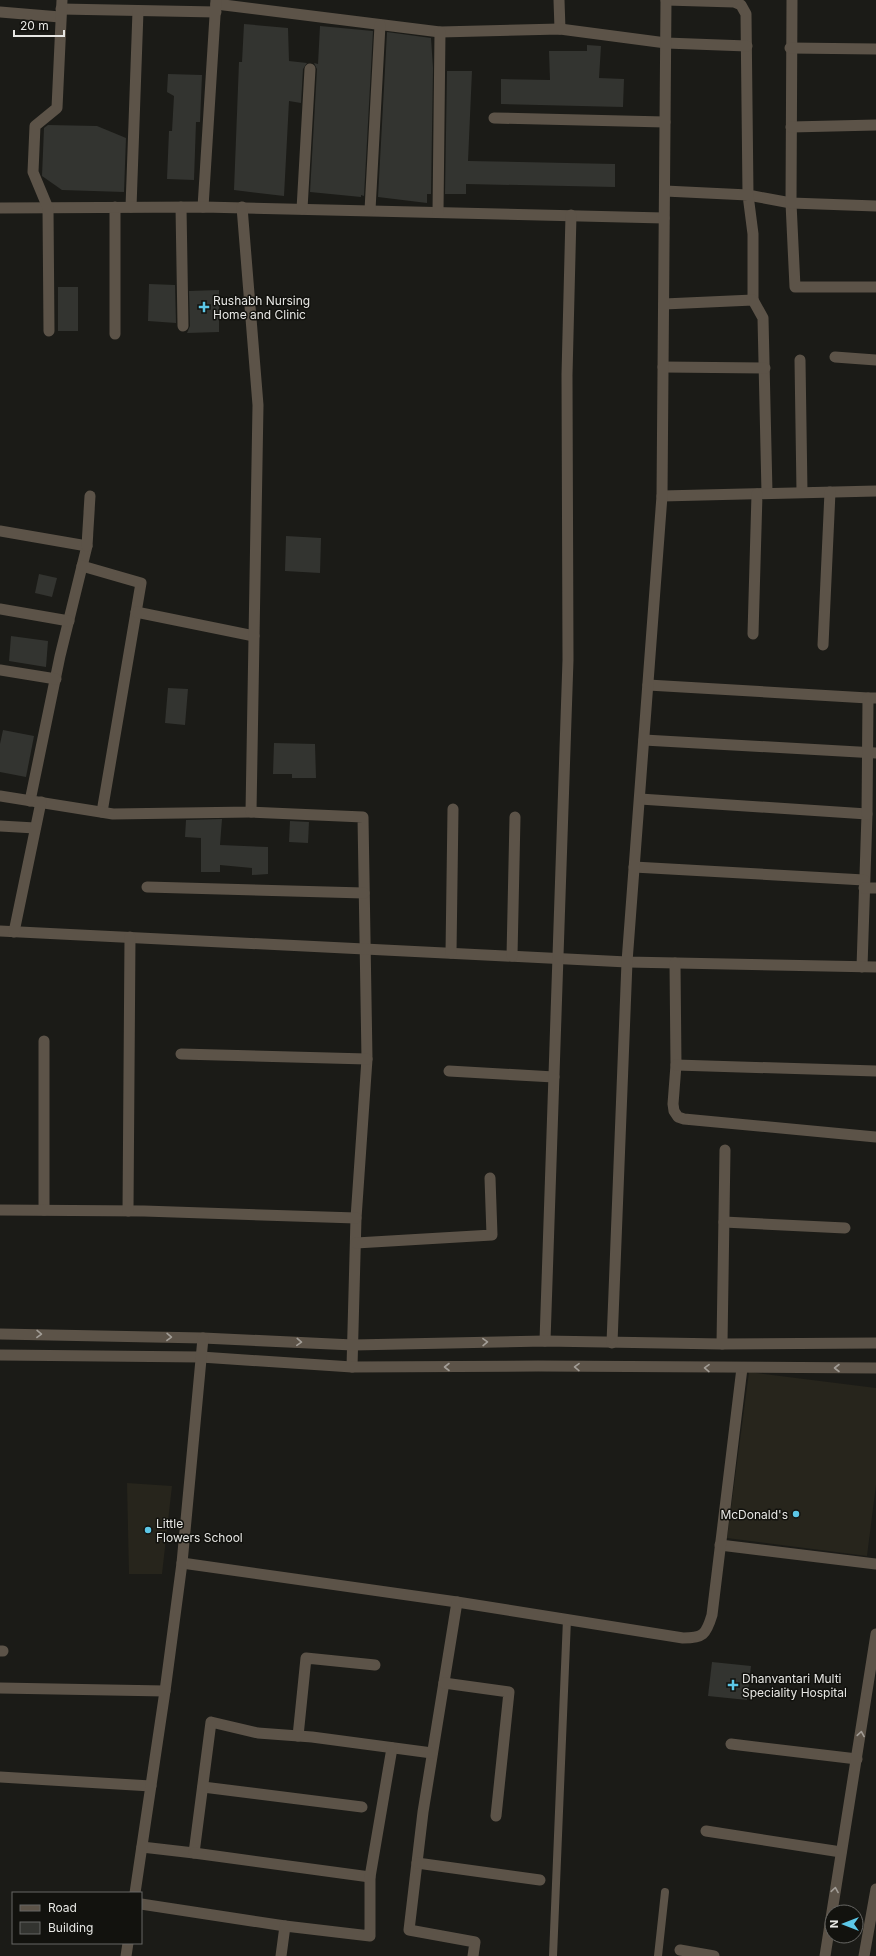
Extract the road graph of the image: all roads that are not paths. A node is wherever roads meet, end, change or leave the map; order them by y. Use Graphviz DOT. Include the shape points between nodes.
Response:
graph roads {
  1 [pos="559,0"];
  2 [pos="666,0"];
  3 [pos="792,0"];
  4 [pos="216,5"];
  5 [pos="61,9"];
  6 [pos="138,11"];
  7 [pos="0,12"];
  8 [pos="380,25"];
  9 [pos="560,29"];
  10 [pos="440,32"];
  11 [pos="666,43"];
  12 [pos="747,46"];
  13 [pos="790,48"];
  14 [pos="876,49"];
  15 [pos="310,69"];
  16 [pos="494,118"];
  17 [pos="665,122"];
  18 [pos="876,125"];
  19 [pos="791,127"];
  20 [pos="665,192"];
  21 [pos="748,195"];
  22 [pos="791,203"];
  23 [pos="181,206"];
  24 [pos="203,206"];
  25 [pos="876,206"];
  26 [pos="116,207"];
  27 [pos="130,207"];
  28 [pos="242,207"];
  29 [pos="0,208"];
  30 [pos="48,208"];
  31 [pos="302,209"];
  32 [pos="370,210"];
  33 [pos="438,212"];
  34 [pos="571,215"];
  35 [pos="664,218"];
  36 [pos="876,287"];
  37 [pos="753,300"];
  38 [pos="664,304"];
  39 [pos="183,326"];
  40 [pos="49,331"];
  41 [pos="116,334"];
  42 [pos="835,357"];
  43 [pos="800,360"];
  44 [pos="876,360"];
  45 [pos="663,366"];
  46 [pos="764,368"];
  47 [pos="876,491"];
  48 [pos="802,492"];
  49 [pos="830,492"];
  50 [pos="762,493"];
  51 [pos="90,496"];
  52 [pos="662,496"];
  53 [pos="0,530"];
  54 [pos="87,546"];
  55 [pos="82,566"];
  56 [pos="0,609"];
  57 [pos="136,612"];
  58 [pos="69,621"];
  59 [pos="753,634"];
  60 [pos="254,636"];
  61 [pos="823,645"];
  62 [pos="0,670"];
  63 [pos="56,679"];
  64 [pos="648,685"];
  65 [pos="872,698"];
  66 [pos="644,740"];
  67 [pos="872,753"];
  68 [pos="0,796"];
  69 [pos="640,799"];
  70 [pos="35,802"];
  71 [pos="452,809"];
  72 [pos="102,812"];
  73 [pos="251,812"];
  74 [pos="515,817"];
  75 [pos="870,821"];
  76 [pos="0,826"];
  77 [pos="35,828"];
  78 [pos="634,867"];
  79 [pos="864,884"];
  80 [pos="147,887"];
  81 [pos="876,888"];
  82 [pos="364,893"];
  83 [pos="0,931"];
  84 [pos="14,932"];
  85 [pos="130,937"];
  86 [pos="365,948"];
  87 [pos="451,953"];
  88 [pos="512,956"];
  89 [pos="557,958"];
  90 [pos="627,962"];
  91 [pos="675,963"];
  92 [pos="862,967"];
  93 [pos="876,967"];
  94 [pos="44,1040"];
  95 [pos="181,1054"];
  96 [pos="367,1059"];
  97 [pos="676,1065"];
  98 [pos="449,1071"];
  99 [pos="876,1072"];
  100 [pos="554,1077"];
  101 [pos="876,1137"];
  102 [pos="725,1150"];
  103 [pos="490,1178"];
  104 [pos="0,1210"];
  105 [pos="44,1210"];
  106 [pos="128,1211"];
  107 [pos="356,1218"];
  108 [pos="724,1222"];
  109 [pos="846,1228"];
  110 [pos="356,1243"];
  111 [pos="0,1334"];
  112 [pos="203,1338"];
  113 [pos="546,1341"];
  114 [pos="612,1343"];
  115 [pos="876,1343"];
  116 [pos="722,1344"];
  117 [pos="353,1345"];
  118 [pos="0,1355"];
  119 [pos="201,1357"];
  120 [pos="352,1367"];
  121 [pos="742,1368"];
  122 [pos="876,1368"];
  123 [pos="720,1545"];
  124 [pos="182,1563"];
  125 [pos="876,1564"];
  126 [pos="457,1602"];
  127 [pos="567,1619"];
  128 [pos="876,1634"];
  129 [pos="375,1665"];
  130 [pos="444,1683"];
  131 [pos="0,1688"];
  132 [pos="165,1691"];
  133 [pos="298,1736"];
  134 [pos="731,1744"];
  135 [pos="392,1748"];
  136 [pos="432,1753"];
  137 [pos="857,1759"];
  138 [pos="0,1777"];
  139 [pos="151,1786"];
  140 [pos="203,1787"];
  141 [pos="362,1808"];
  142 [pos="496,1816"];
  143 [pos="706,1831"];
  144 [pos="142,1847"];
  145 [pos="841,1852"];
  146 [pos="194,1853"];
  147 [pos="417,1863"];
  148 [pos="370,1877"];
  149 [pos="540,1880"];
  150 [pos="876,1889"];
  151 [pos="135,1892"];
  152 [pos="666,1892"];
  153 [pos="142,1904"];
  154 [pos="285,1926"];
  155 [pos="128,1944"];
  156 [pos="680,1950"];
  157 [pos="126,1956"];
  158 [pos="281,1956"];
  159 [pos="473,1956"];
  160 [pos="553,1956"];
  161 [pos="658,1956"];
  162 [pos="714,1956"];
  163 [pos="825,1956"];
  164 [pos="864,1956"];
  1 -- 9 [label="street"];
  2 -- 11 [label="street"];
  2 -- 12 [label="street" via="734,2 740,5 746,14"];
  3 -- 13 [label="street"];
  4 -- 6 [label="street"];
  4 -- 8 [label="street"];
  4 -- 24 [label="street"];
  5 -- 6 [label="street"];
  5 -- 7 [label="street"];
  5 -- 30 [label="street" via="57,108 35,126 33,172"];
  6 -- 27 [label="street"];
  8 -- 10 [label="street"];
  8 -- 32 [label="street"];
  9 -- 10 [label="street"];
  9 -- 11 [label="street"];
  10 -- 33 [label="street"];
  11 -- 12 [label="street"];
  11 -- 17 [label="street"];
  12 -- 21 [label="street"];
  13 -- 14 [label="street"];
  13 -- 19 [label="street"];
  15 -- 31 [label="street"];
  16 -- 17 [label="street"];
  17 -- 20 [label="street"];
  18 -- 19 [label="street"];
  19 -- 22 [label="street"];
  20 -- 21 [label="street"];
  20 -- 35 [label="street"];
  21 -- 22 [label="street"];
  21 -- 37 [label="street" via="753,234"];
  22 -- 25 [label="street"];
  22 -- 36 [label="street" via="795,286"];
  23 -- 24 [label="street"];
  23 -- 27 [label="street"];
  23 -- 39 [label="street"];
  24 -- 28 [label="street"];
  26 -- 27 [label="street"];
  26 -- 30 [label="street"];
  26 -- 41 [label="street"];
  28 -- 31 [label="street"];
  28 -- 60 [label="street" via="258,405"];
  29 -- 30 [label="street"];
  30 -- 40 [label="street"];
  31 -- 32 [label="street"];
  32 -- 33 [label="street"];
  33 -- 34 [label="street"];
  34 -- 35 [label="street"];
  34 -- 89 [label="street" via="567,375 568,660"];
  35 -- 38 [label="street"];
  37 -- 38 [label="street"];
  37 -- 46 [label="street" via="763,318"];
  38 -- 45 [label="street"];
  42 -- 44 [label="street"];
  43 -- 48 [label="street"];
  45 -- 46 [label="street"];
  45 -- 52 [label="street"];
  46 -- 50 [label="street"];
  47 -- 49 [label="street"];
  48 -- 49 [label="street"];
  48 -- 50 [label="street"];
  49 -- 61 [label="street"];
  50 -- 52 [label="street"];
  50 -- 59 [label="street"];
  51 -- 54 [label="street"];
  52 -- 64 [label="street"];
  53 -- 54 [label="street"];
  54 -- 55 [label="street"];
  55 -- 57 [label="street" via="141,583"];
  55 -- 58 [label="street"];
  56 -- 58 [label="street"];
  57 -- 60 [label="street"];
  57 -- 72 [label="street"];
  58 -- 63 [label="street"];
  60 -- 73 [label="street"];
  62 -- 63 [label="street"];
  63 -- 70 [label="street"];
  64 -- 65 [label="street"];
  64 -- 66 [label="street"];
  65 -- 67 [label="street"];
  66 -- 67 [label="street"];
  66 -- 69 [label="street"];
  67 -- 75 [label="street"];
  68 -- 70 [label="street"];
  69 -- 75 [label="street"];
  69 -- 78 [label="street"];
  70 -- 72 [label="street"];
  70 -- 77 [label="street"];
  71 -- 87 [label="street"];
  72 -- 73 [label="street"];
  73 -- 82 [label="street" via="363,817"];
  74 -- 88 [label="street"];
  75 -- 79 [label="street"];
  76 -- 77 [label="street"];
  77 -- 84 [label="street"];
  78 -- 79 [label="street"];
  78 -- 90 [label="street"];
  79 -- 81 [label="street"];
  79 -- 92 [label="street"];
  80 -- 82 [label="street"];
  82 -- 86 [label="street"];
  83 -- 84 [label="street"];
  84 -- 85 [label="street"];
  85 -- 86 [label="street"];
  85 -- 106 [label="street"];
  86 -- 87 [label="street"];
  86 -- 96 [label="street"];
  87 -- 88 [label="street"];
  88 -- 89 [label="street"];
  89 -- 90 [label="street"];
  89 -- 100 [label="street"];
  90 -- 91 [label="street"];
  90 -- 114 [label="street"];
  91 -- 92 [label="street"];
  91 -- 97 [label="street"];
  92 -- 93 [label="street"];
  94 -- 105 [label="street"];
  95 -- 96 [label="street"];
  96 -- 107 [label="street"];
  97 -- 99 [label="street"];
  97 -- 101 [label="street" via="674,1111 684,1120"];
  98 -- 100 [label="street"];
  100 -- 113 [label="street"];
  102 -- 108 [label="street"];
  103 -- 110 [label="street" via="492,1234"];
  104 -- 105 [label="street"];
  105 -- 106 [label="street"];
  106 -- 107 [label="street"];
  107 -- 110 [label="street"];
  108 -- 109 [label="street"];
  108 -- 116 [label="street"];
  110 -- 117 [label="street"];
  111 -- 112 [label="street, one-way"];
  112 -- 117 [label="street, one-way"];
  112 -- 119 [label="street"];
  113 -- 114 [label="street"];
  117 -- 113 [label="street, one-way"];
  114 -- 116 [label="street"];
  115 -- 116 [label="street"];
  117 -- 120 [label="street"];
  118 -- 119 [label="street"];
  119 -- 120 [label="street"];
  119 -- 124 [label="street"];
  121 -- 120 [label="street, one-way"];
  122 -- 121 [label="street, one-way"];
  121 -- 123 [label="street"];
  123 -- 125 [label="street"];
  123 -- 127 [label="street" via="712,1615 703,1635 683,1638"];
  124 -- 126 [label="street"];
  124 -- 132 [label="street"];
  126 -- 127 [label="street"];
  126 -- 130 [label="street"];
  127 -- 160 [label="lane"];
  137 -- 128 [label="street, one-way"];
  129 -- 133 [label="street" via="306,1658"];
  130 -- 136 [label="street"];
  130 -- 142 [label="street" via="509,1692"];
  131 -- 132 [label="street"];
  132 -- 139 [label="street"];
  133 -- 135 [label="street"];
  133 -- 140 [label="street" via="258,1733 211,1722"];
  134 -- 137 [label="street"];
  135 -- 136 [label="street"];
  135 -- 148 [label="street"];
  136 -- 147 [label="street"];
  137 -- 145 [label="street"];
  138 -- 139 [label="street"];
  139 -- 144 [label="street"];
  140 -- 141 [label="street"];
  140 -- 146 [label="street"];
  143 -- 145 [label="street"];
  144 -- 146 [label="street"];
  144 -- 151 [label="street"];
  163 -- 145 [label="street, one-way"];
  146 -- 148 [label="street"];
  147 -- 149 [label="street"];
  147 -- 159 [label="street" via="409,1930 475,1942"];
  148 -- 154 [label="street" via="370,1936"];
  150 -- 164 [label="street"];
  152 -- 161 [label="lane"];
  153 -- 154 [label="street"];
  154 -- 158 [label="street"];
  155 -- 157 [label="street"];
  156 -- 162 [label="street"];
}
